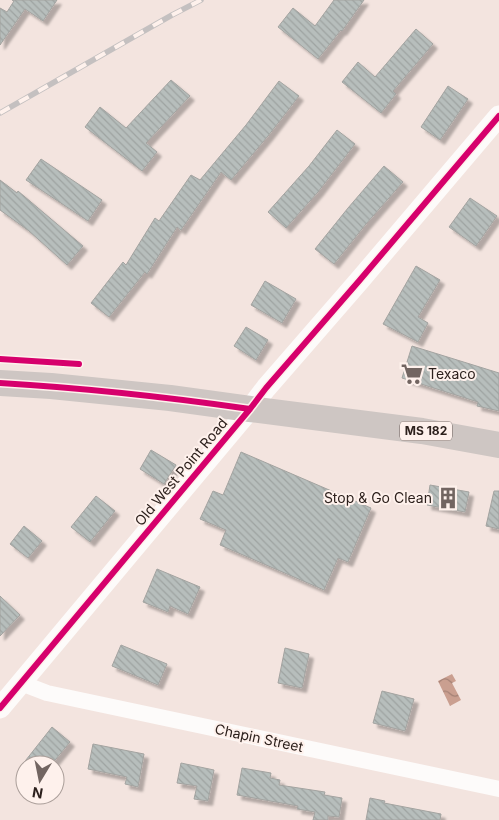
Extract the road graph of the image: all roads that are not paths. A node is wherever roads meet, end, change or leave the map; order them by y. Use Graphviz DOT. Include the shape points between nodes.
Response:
graph roads {
  1 [pos="499,116"];
  2 [pos="0,383"];
  3 [pos="250,410"];
  4 [pos="499,445"];
  5 [pos="21,683"];
  6 [pos="0,708"];
  7 [pos="499,789"];
  1 -- 3 [label="street, Old West Point Road"];
  2 -- 3 [label="main road, MS 182" via="170,398"];
  3 -- 4 [label="main road, MS 182" via="422,431"];
  3 -- 5 [label="street, Old West Point Road"];
  5 -- 6 [label="street, Old West Point Road"];
  5 -- 7 [label="street, Chapin Street" via="47,693"];
}
